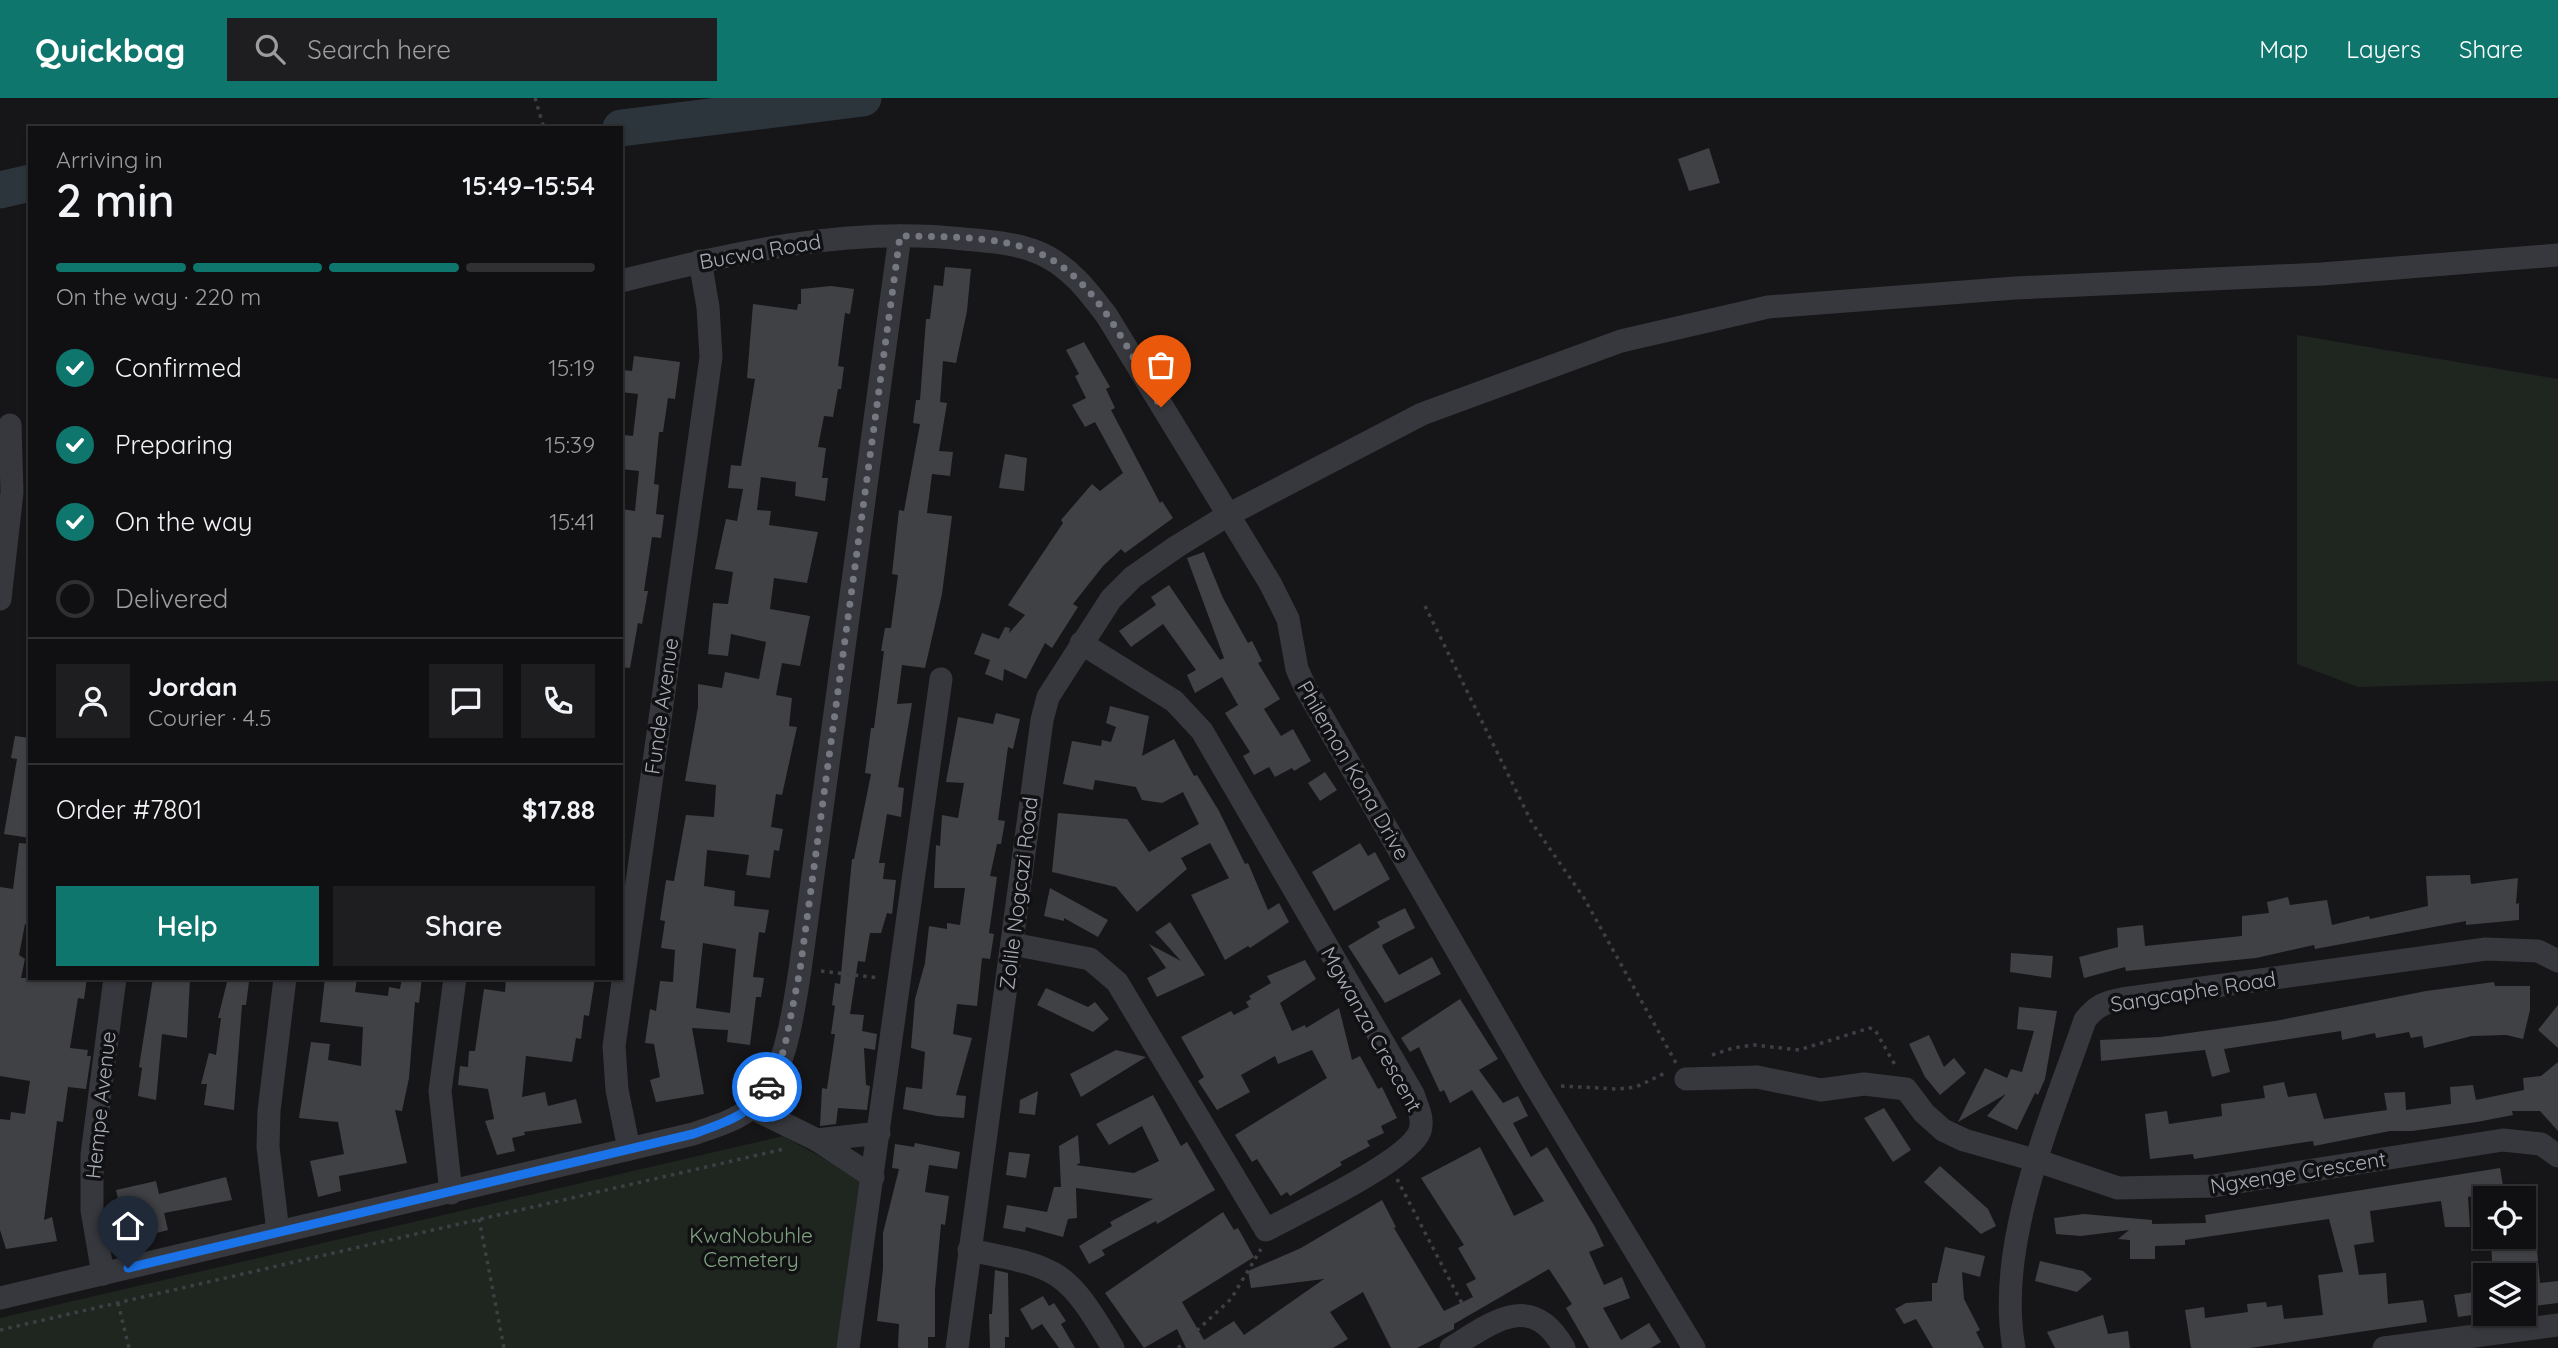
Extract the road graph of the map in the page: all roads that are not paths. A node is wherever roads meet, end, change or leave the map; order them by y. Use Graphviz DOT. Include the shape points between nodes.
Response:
graph roads {
  1 [pos="900,236"];
  2 [pos="2558,255"];
  3 [pos="700,261"];
  4 [pos="623,280"];
  5 [pos="13,424"];
  6 [pos="1228,515"];
  7 [pos="0,599"];
  8 [pos="1081,643"];
  9 [pos="941,679"];
  10 [pos="1012,944"];
  11 [pos="2558,961"];
  12 [pos="115,980"];
  13 [pos="285,980"];
  14 [pos="455,980"];
  15 [pos="1682,1073"];
  16 [pos="752,1108"];
  17 [pos="879,1133"];
  18 [pos="817,1140"];
  19 [pos="629,1149"];
  20 [pos="2558,1156"];
  21 [pos="2038,1161"];
  22 [pos="873,1177"];
  23 [pos="451,1193"];
  24 [pos="278,1232"];
  25 [pos="969,1250"];
  26 [pos="103,1274"];
  27 [pos="0,1298"];
  28 [pos="2558,1325"];
  29 [pos="848,1348"];
  30 [pos="957,1348"];
  31 [pos="1113,1348"];
  32 [pos="1451,1348"];
  33 [pos="1564,1348"];
  34 [pos="1694,1348"];
  35 [pos="2014,1348"];
  36 [pos="2384,1348"];
  1 -- 3 [label="street, Bucwa Road" via="824,239"];
  1 -- 6 [label="street, Philemon Kona Drive" via="991,242 1037,252 1076,279 1107,316"];
  1 -- 16 [label="street" via="800,970 784,1050"];
  2 -- 6 [label="street, Zolile Nogcazi Road" via="1768,307 1621,341 1422,414"];
  3 -- 4 [label="street, Bucwa Road"];
  3 -- 19 [label="street, Funde Avenue" via="710,357 614,1046"];
  5 -- 7 [label="street" via="12,501"];
  6 -- 8 [label="street, Zolile Nogcazi Road" via="1133,577 1111,599"];
  6 -- 34 [label="street, Philemon Kona Drive" via="1282,605 1305,687"];
  8 -- 10 [label="street, Zolile Nogcazi Road" via="1048,696 1042,720"];
  8 -- 10 [label="street, Mgwanza Crescent" via="1184,709 1226,771 1413,1094 1421,1129 1411,1146 1389,1163 1266,1230 1117,982 1090,960"];
  9 -- 17 [label="street"];
  10 -- 25 [label="street, Zolile Nogcazi Road"];
  11 -- 21 [label="street, Sangcaphe Road" via="2538,951 2486,949 2104,1002 2085,1020"];
  12 -- 26 [label="street, Hempe Avenue" via="92,1155 92,1210"];
  13 -- 24 [label="street" via="268,1147"];
  14 -- 23 [label="street" via="440,1091"];
  15 -- 21 [label="street, Ngxenge Crescent" via="1757,1076 1821,1090 1864,1084 1906,1089 1943,1130"];
  16 -- 18 [label="street"];
  16 -- 19 [label="street" via="693,1134"];
  17 -- 18 [label="street"];
  17 -- 22 [label="street"];
  18 -- 22 [label="street"];
  19 -- 23 [label="street"];
  20 -- 21 [label="street, Ngxenge Crescent" via="2541,1144 2503,1140 2225,1184 2145,1190 2118,1188"];
  21 -- 35 [label="street, Sangcaphe Road" via="2011,1259 2009,1318"];
  22 -- 29 [label="street"];
  23 -- 24 [label="street"];
  24 -- 26 [label="street"];
  25 -- 30 [label="street, Zolile Nogcazi Road"];
  25 -- 31 [label="street" via="1032,1263 1065,1279 1084,1300"];
  26 -- 27 [label="street"];
  28 -- 36 [label="street"];
  32 -- 33 [label="street" via="1510,1317 1525,1315 1549,1324"];
}
